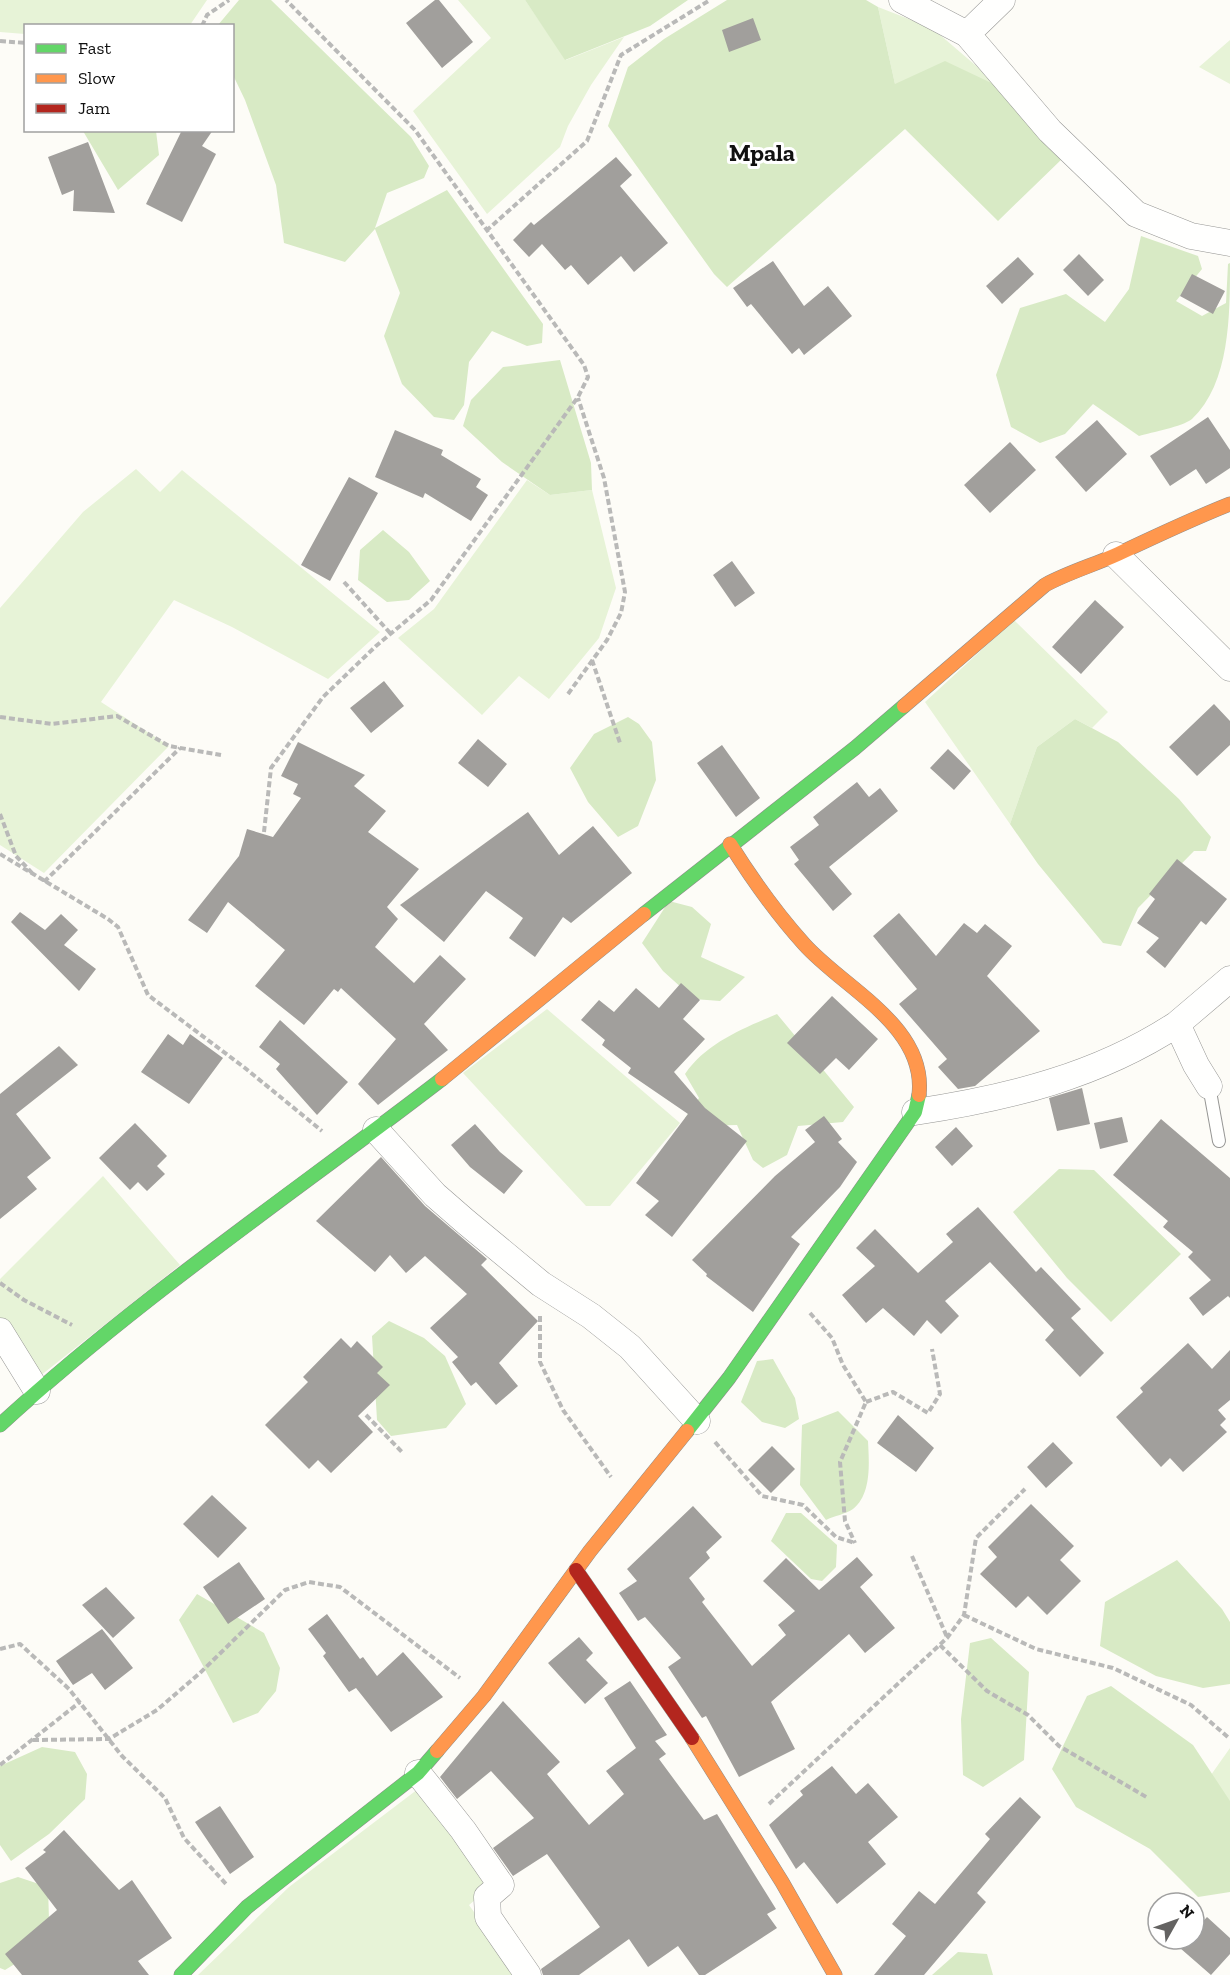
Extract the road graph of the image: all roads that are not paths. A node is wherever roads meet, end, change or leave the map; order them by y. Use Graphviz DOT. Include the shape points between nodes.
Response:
graph roads {
  1 [pos="902,0"];
  2 [pos="1002,0"];
  3 [pos="967,34"];
  4 [pos="1230,243"];
  5 [pos="1230,504"];
  6 [pos="1116,555"];
  7 [pos="1230,668"];
  8 [pos="730,844"];
  9 [pos="1230,978"];
  10 [pos="1178,1024"];
  11 [pos="1209,1086"];
  12 [pos="915,1112"];
  13 [pos="376,1130"];
  14 [pos="1219,1141"];
  15 [pos="0,1331"];
  16 [pos="37,1391"];
  17 [pos="697,1421"];
  18 [pos="0,1425"];
  19 [pos="576,1570"];
  20 [pos="418,1773"];
  21 [pos="181,1975"];
  22 [pos="528,1975"];
  23 [pos="835,1975"];
  1 -- 3 [label="street"];
  2 -- 3 [label="street"];
  3 -- 4 [label="street" via="1050,131 1136,214 1191,236"];
  5 -- 6 [label="street"];
  6 -- 7 [label="street"];
  6 -- 8 [label="street" via="1045,585 855,748"];
  8 -- 12 [label="street" via="773,906 816,957 879,1011 902,1039 917,1066 920,1090"];
  8 -- 13 [label="street" via="511,1025"];
  9 -- 10 [label="street"];
  10 -- 11 [label="street"];
  10 -- 12 [label="street" via="1124,1055 1069,1078 980,1102"];
  11 -- 14 [label="lane"];
  12 -- 17 [label="street"];
  13 -- 16 [label="street" via="214,1246"];
  13 -- 17 [label="street" via="435,1195 541,1284 630,1347"];
  15 -- 16 [label="street"];
  16 -- 18 [label="street"];
  17 -- 19 [label="street"];
  19 -- 20 [label="street" via="484,1696"];
  19 -- 23 [label="street" via="656,1683"];
  20 -- 21 [label="street" via="247,1907"];
  20 -- 22 [label="street" via="464,1830 501,1885 487,1898 488,1917"];
}
